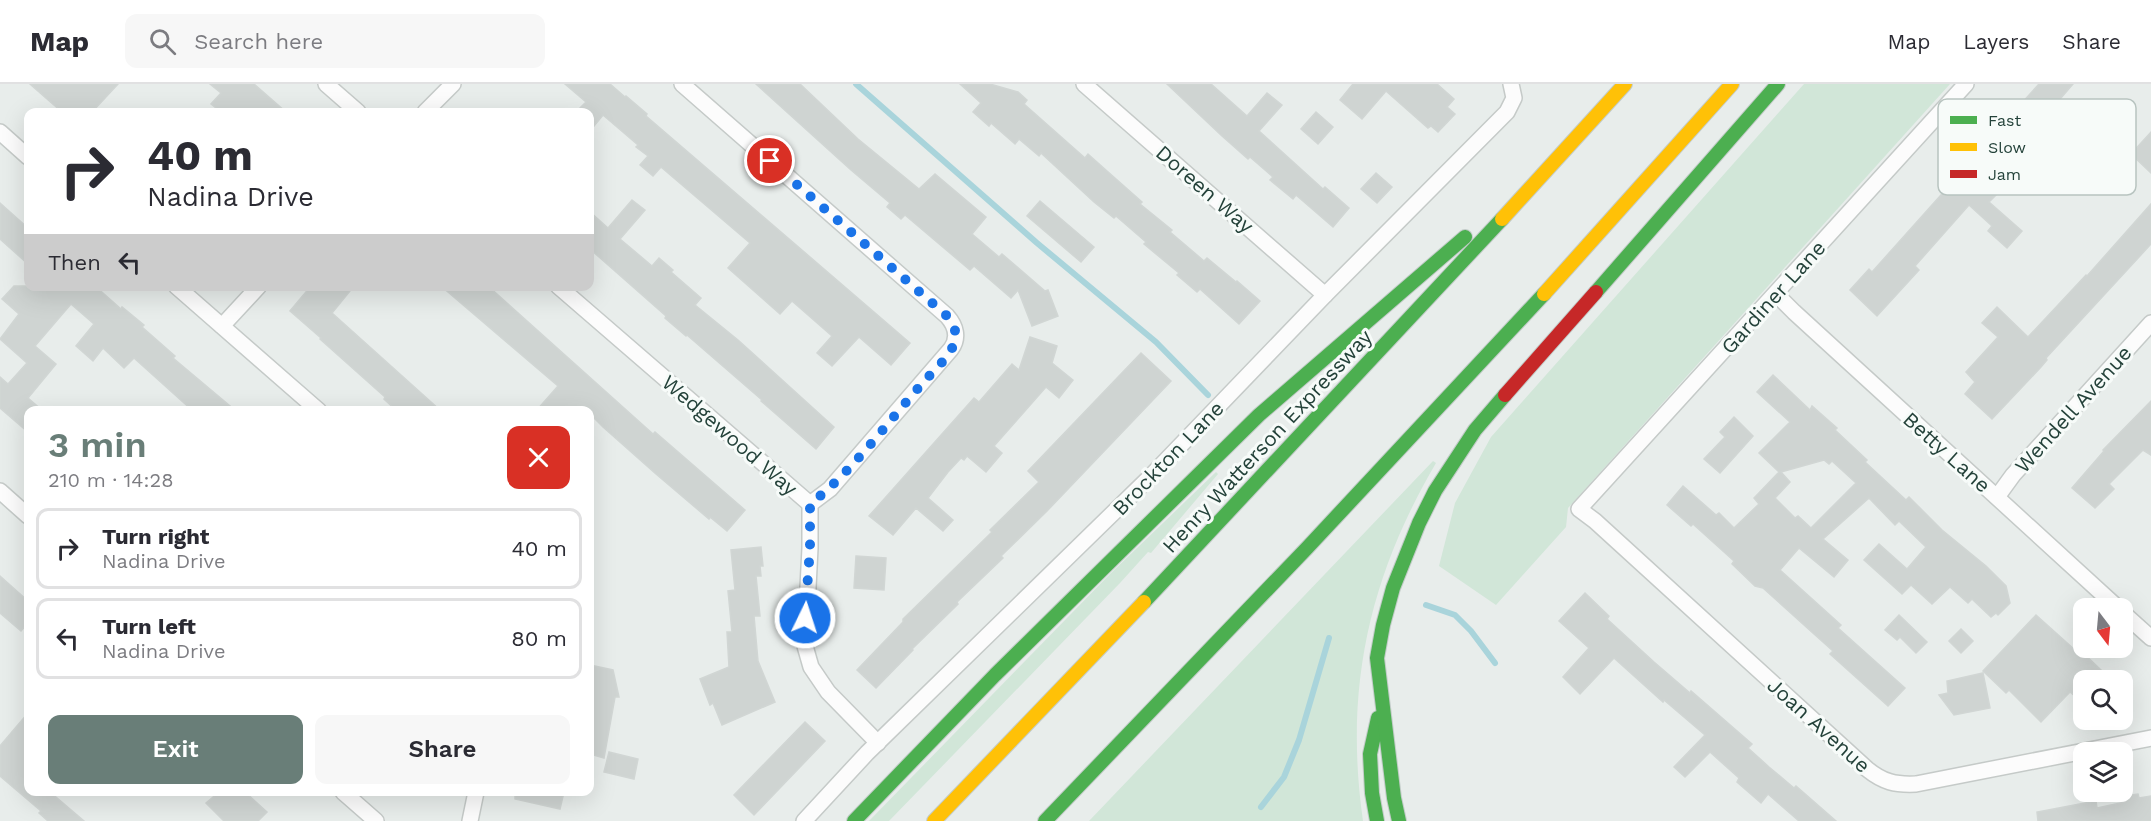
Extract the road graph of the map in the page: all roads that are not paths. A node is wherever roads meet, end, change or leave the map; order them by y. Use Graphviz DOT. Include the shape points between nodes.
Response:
graph roads {
  1 [pos="326,84"];
  2 [pos="453,84"];
  3 [pos="682,84"];
  4 [pos="1084,84"];
  5 [pos="1511,84"];
  6 [pos="1625,84"];
  7 [pos="1732,84"];
  8 [pos="1778,84"];
  9 [pos="1966,84"];
  10 [pos="1952,99"];
  11 [pos="353,108"];
  12 [pos="429,108"];
  13 [pos="1938,115"];
  14 [pos="0,132"];
  15 [pos="1564,152"];
  16 [pos="24,153"];
  17 [pos="182,291"];
  18 [pos="254,291"];
  19 [pos="564,291"];
  20 [pos="1776,294"];
  21 [pos="1325,296"];
  22 [pos="2151,322"];
  23 [pos="222,326"];
  24 [pos="313,406"];
  25 [pos="0,491"];
  26 [pos="1997,498"];
  27 [pos="810,504"];
  28 [pos="1579,510"];
  29 [pos="24,512"];
  30 [pos="2107,598"];
  31 [pos="2133,622"];
  32 [pos="2151,638"];
  33 [pos="1383,697"];
  34 [pos="2151,738"];
  35 [pos="878,743"];
  36 [pos="348,796"];
  37 [pos="475,796"];
  38 [pos="376,821"];
  39 [pos="470,821"];
  40 [pos="804,821"];
  41 [pos="854,821"];
  42 [pos="934,821"];
  43 [pos="1045,821"];
  44 [pos="1377,821"];
  45 [pos="1399,821"];
  1 -- 11 [label="street"];
  2 -- 12 [label="street"];
  3 -- 27 [label="street" via="947,316 955,328 951,349 830,489"];
  4 -- 21 [label="street, Doreen Way"];
  5 -- 21 [label="street, Brockton Lane" via="1514,98 1507,112"];
  6 -- 15 [label="highway, Henry Watterson Expressway"];
  7 -- 43 [label="highway" via="1366,485"];
  8 -- 33 [label="highway" via="1516,381 1455,459 1419,523 1393,588 1377,658"];
  9 -- 10 [label="street, Gardiner Lane"];
  13 -- 20 [label="street, Gardiner Lane"];
  14 -- 16 [label="street"];
  15 -- 41 [label="highway" via="1259,415 1085,585"];
  15 -- 42 [label="highway, Henry Watterson Expressway" via="1143,604"];
  17 -- 23 [label="street"];
  18 -- 23 [label="street"];
  19 -- 27 [label="street, Wedgewood Way"];
  20 -- 26 [label="street, Betty Lane"];
  20 -- 28 [label="street, Gardiner Lane"];
  21 -- 35 [label="street, Brockton Lane" via="1119,508"];
  22 -- 26 [label="street, Wendell Avenue" via="2013,475"];
  23 -- 24 [label="street"];
  25 -- 29 [label="street"];
  26 -- 30 [label="street, Betty Lane"];
  27 -- 35 [label="street, Wedgewood Way" via="805,646 812,667 828,692"];
  28 -- 34 [label="street, Joan Avenue" via="1867,769 1888,783 1916,784"];
  31 -- 32 [label="street"];
  33 -- 44 [label="highway" via="1370,754"];
  33 -- 45 [label="highway"];
  35 -- 40 [label="street, Brockton Lane"];
  36 -- 38 [label="street"];
  37 -- 39 [label="street"];
}
